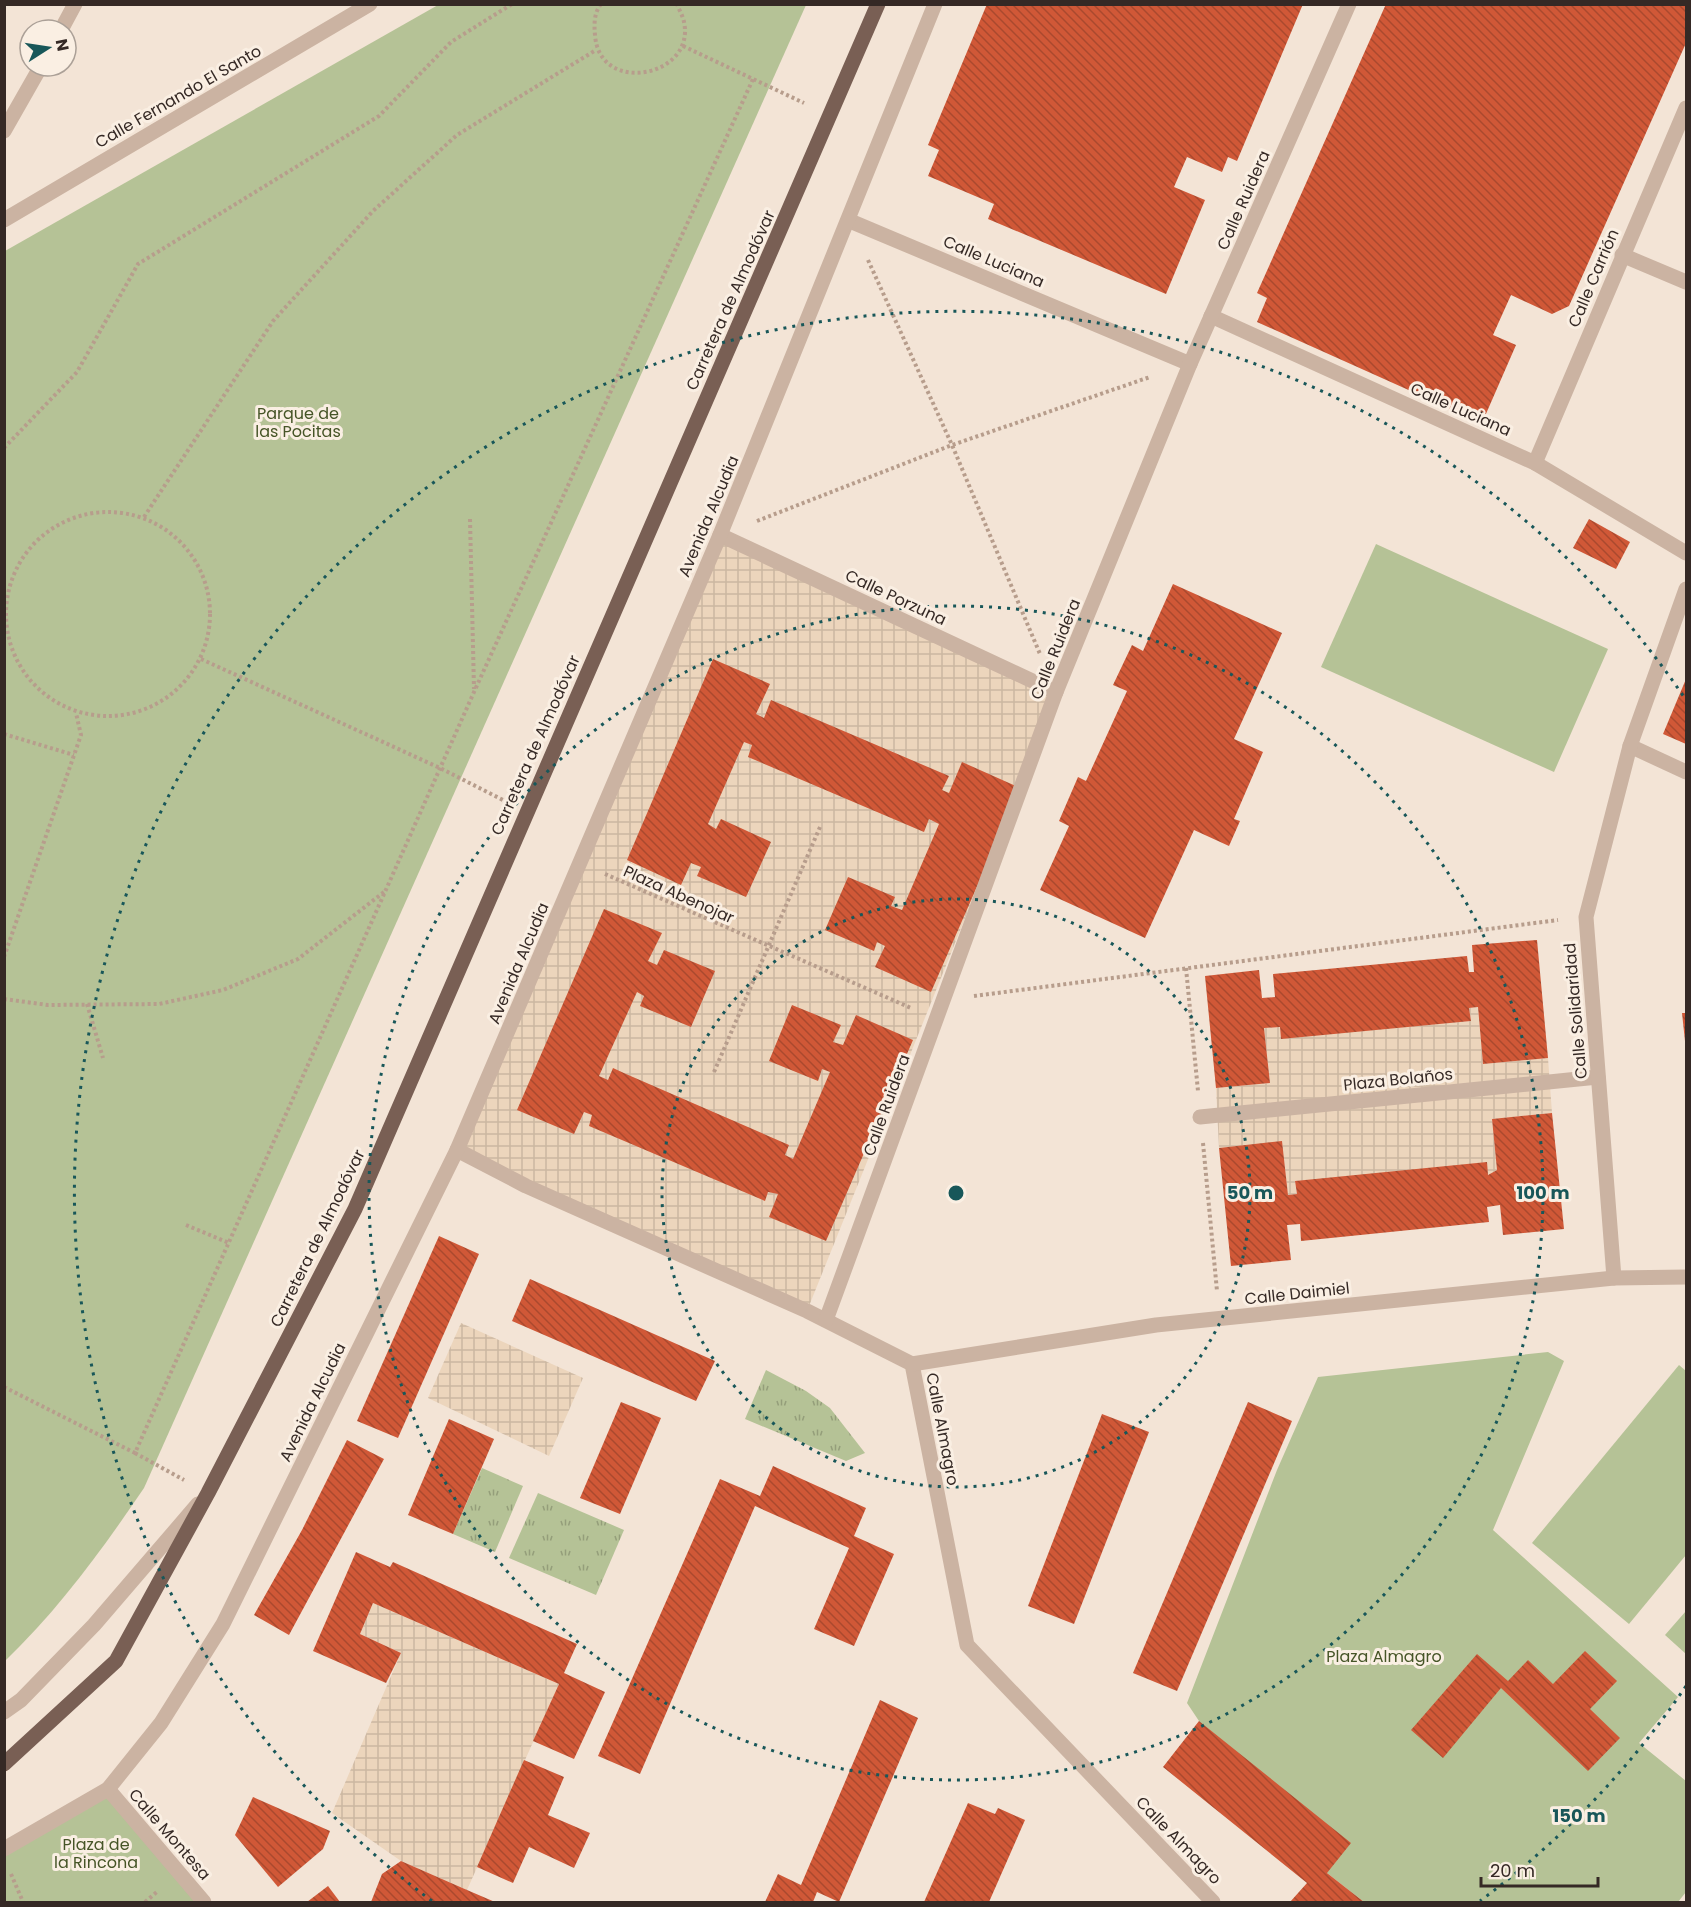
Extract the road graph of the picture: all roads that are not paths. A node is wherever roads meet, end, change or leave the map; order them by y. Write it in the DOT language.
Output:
graph roads {
  1 [pos="75,4"];
  2 [pos="370,4"];
  3 [pos="878,4"];
  4 [pos="935,4"];
  5 [pos="1349,4"];
  6 [pos="67,18"];
  7 [pos="34,78"];
  8 [pos="1686,108"];
  9 [pos="4,131"];
  10 [pos="4,220"];
  11 [pos="850,221"];
  12 [pos="1622,255"];
  13 [pos="1686,282"];
  14 [pos="1211,316"];
  15 [pos="1190,364"];
  16 [pos="1535,463"];
  17 [pos="720,536"];
  18 [pos="1686,553"];
  19 [pos="1686,589"];
  20 [pos="1056,692"];
  21 [pos="1630,746"];
  22 [pos="1686,772"];
  23 [pos="1599,1077"];
  24 [pos="1200,1117"];
  25 [pos="457,1150"];
  26 [pos="1686,1277"];
  27 [pos="1614,1278"];
  28 [pos="826,1320"];
  29 [pos="912,1364"];
  30 [pos="208,1492"];
  31 [pos="4,1713"];
  32 [pos="4,1764"];
  33 [pos="108,1789"];
  34 [pos="4,1849"];
  35 [pos="204,1902"];
  36 [pos="1213,1902"];
  1 -- 6 [label="street"];
  2 -- 10 [label="street, Calle Fernando El Santo"];
  3 -- 30 [label="main road, Carretera de Almodóvar"];
  4 -- 11 [label="street, Avenida Alcudia"];
  5 -- 14 [label="street, Calle Ruidera"];
  7 -- 9 [label="street"];
  8 -- 12 [label="street, Calle Carrión"];
  11 -- 15 [label="street, Calle Luciana"];
  11 -- 17 [label="street, Avenida Alcudia"];
  12 -- 13 [label="street"];
  12 -- 16 [label="street, Calle Carrión"];
  14 -- 15 [label="street, Calle Ruidera"];
  14 -- 16 [label="street, Calle Luciana"];
  15 -- 20 [label="street, Calle Ruidera"];
  16 -- 18 [label="street, Calle Luciana"];
  17 -- 20 [label="street, Calle Porzuna"];
  17 -- 25 [label="street, Avenida Alcudia"];
  19 -- 21 [label="street, Calle Solidaridad"];
  20 -- 28 [label="street, Calle Ruidera"];
  21 -- 22 [label="street"];
  21 -- 23 [label="street, Calle Solidaridad"];
  23 -- 24 [label="street, Plaza Bolaños"];
  23 -- 27 [label="street, Calle Solidaridad"];
  25 -- 28 [label="street, Calle Almagro"];
  25 -- 33 [label="street, Avenida Alcudia"];
  26 -- 27 [label="street, Calle Daimiel"];
  27 -- 29 [label="street, Calle Daimiel"];
  28 -- 29 [label="street, Calle Almagro"];
  29 -- 36 [label="street, Calle Almagro"];
  30 -- 31 [label="street, Carretera de Almodóvar"];
  30 -- 32 [label="main road, Carretera de Almodóvar"];
  33 -- 34 [label="street, Avenida Alcudia"];
  33 -- 35 [label="street, Calle Montesa"];
}
